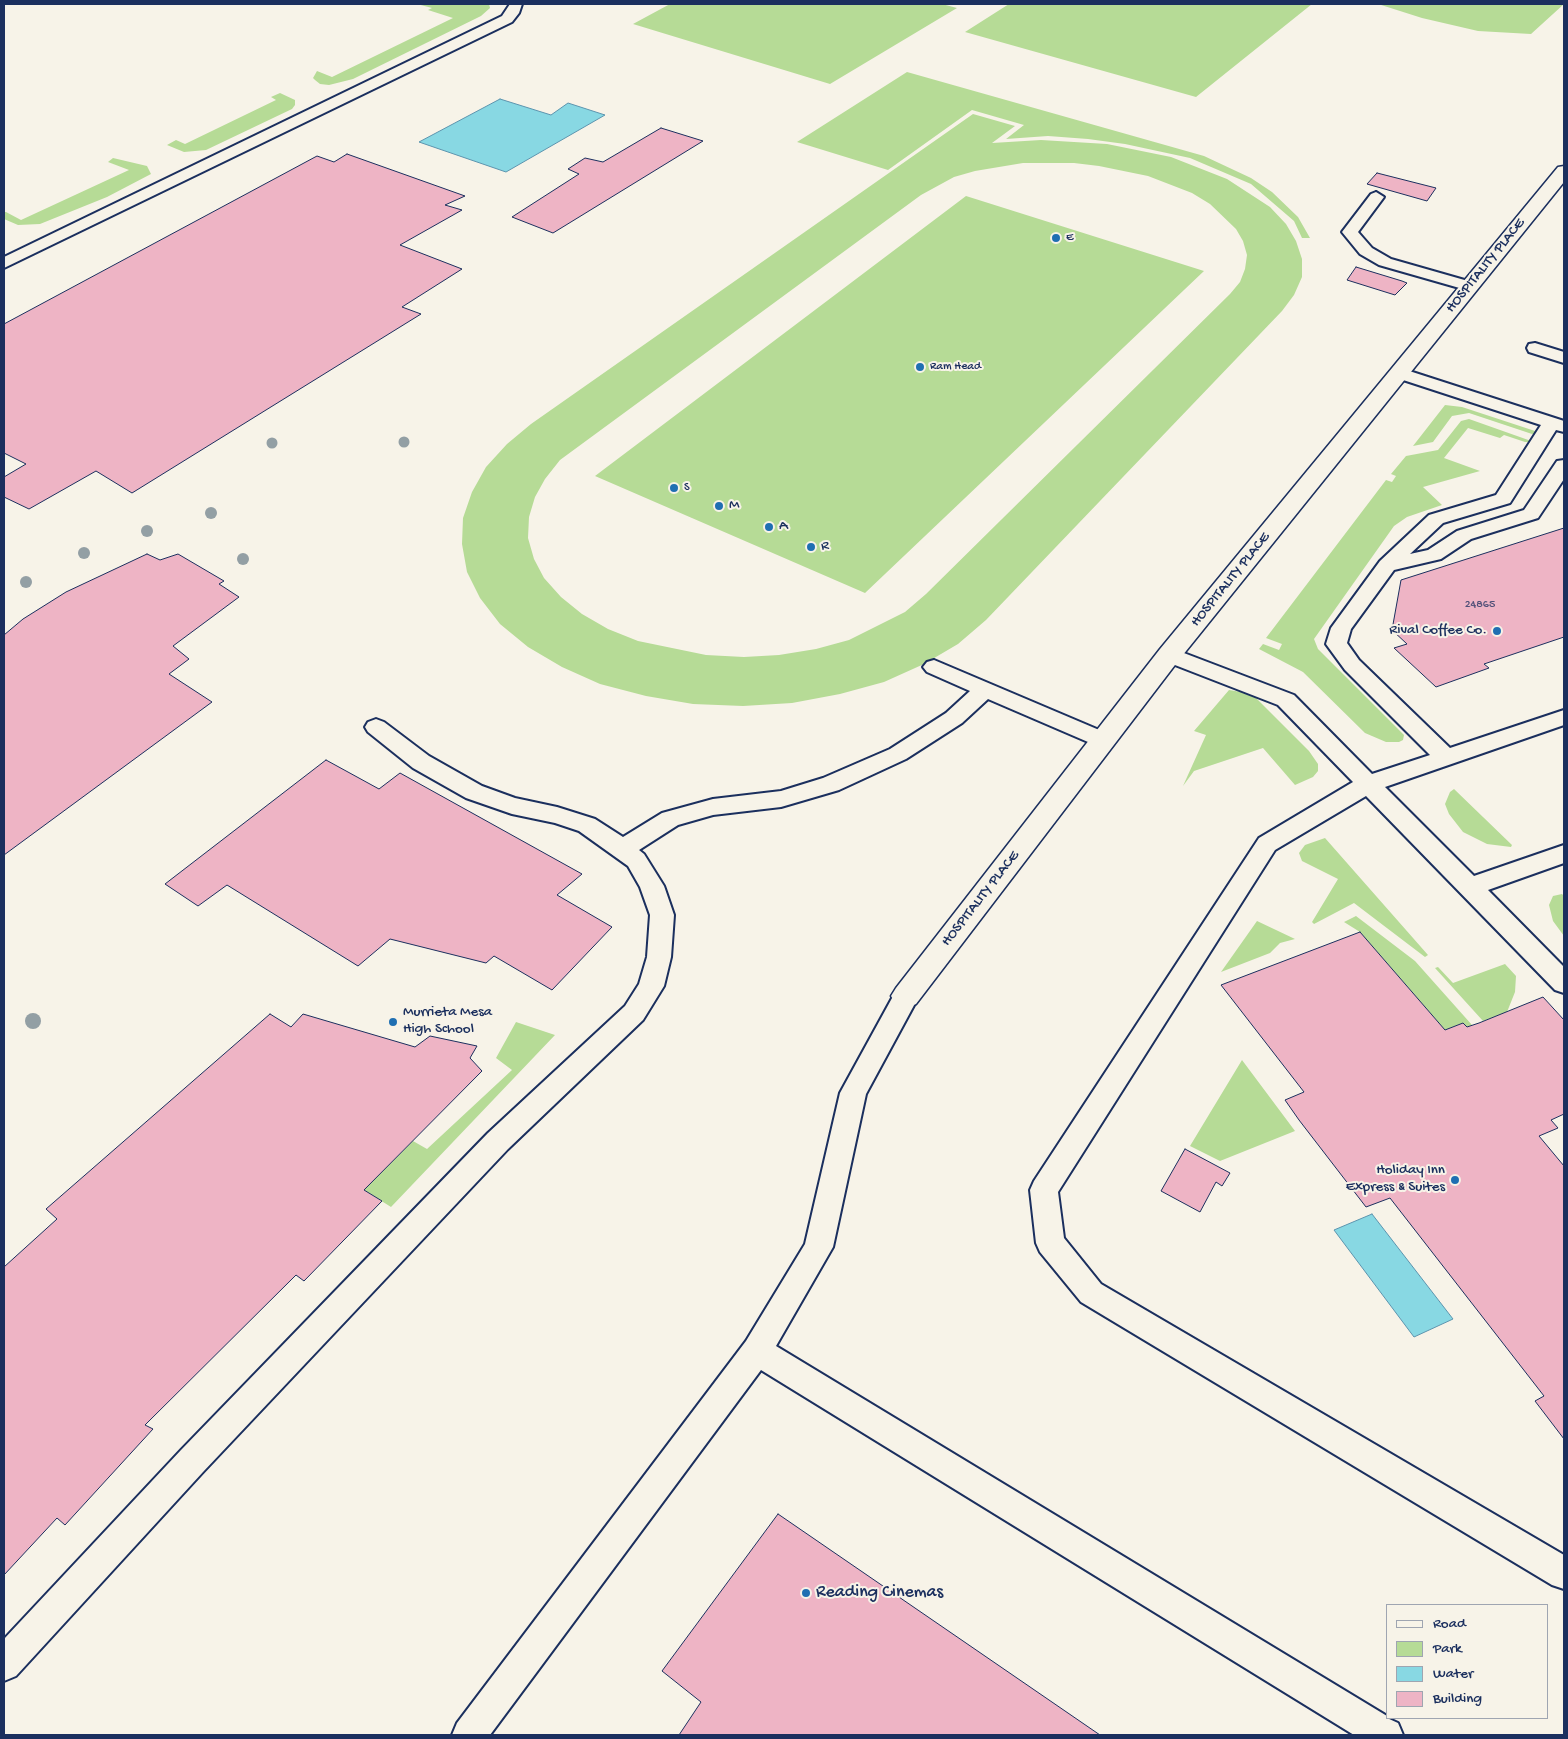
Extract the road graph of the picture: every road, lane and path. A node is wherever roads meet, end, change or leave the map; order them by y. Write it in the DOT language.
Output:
graph roads {
  1 [pos="516,4"];
  2 [pos="1564,171"];
  3 [pos="1376,197"];
  4 [pos="4,263"];
  5 [pos="1469,286"];
  6 [pos="1535,348"];
  7 [pos="1564,358"];
  8 [pos="1400,373"];
  9 [pos="1558,425"];
  10 [pos="1564,466"];
  11 [pos="1387,565"];
  12 [pos="1169,655"];
  13 [pos="934,667"];
  14 [pos="986,689"];
  15 [pos="1564,717"];
  16 [pos="376,727"];
  17 [pos="1103,740"];
  18 [pos="1446,757"];
  19 [pos="1368,784"];
  20 [pos="622,849"];
  21 [pos="1564,854"];
  22 [pos="1470,887"];
  23 [pos="1564,983"];
  24 [pos="906,996"];
  25 [pos="757,1351"];
  26 [pos="1564,1573"];
  27 [pos="4,1664"];
  28 [pos="469,1735"];
  29 [pos="1386,1735"];
  1 -- 4 [label="lane"];
  2 -- 5 [label="street, HOSPITALITY PLACE"];
  3 -- 5 [label="lane"];
  5 -- 8 [label="street, HOSPITALITY PLACE"];
  6 -- 7 [label="lane"];
  8 -- 9 [label="lane"];
  8 -- 12 [label="street, HOSPITALITY PLACE"];
  9 -- 11 [label="lane"];
  10 -- 11 [label="lane"];
  11 -- 18 [label="lane"];
  12 -- 17 [label="street, HOSPITALITY PLACE"];
  12 -- 19 [label="lane"];
  13 -- 14 [label="lane"];
  14 -- 17 [label="lane"];
  14 -- 20 [label="lane"];
  15 -- 18 [label="lane"];
  16 -- 20 [label="lane"];
  17 -- 24 [label="street, HOSPITALITY PLACE"];
  18 -- 19 [label="lane"];
  19 -- 22 [label="lane"];
  19 -- 26 [label="lane"];
  20 -- 27 [label="lane"];
  21 -- 22 [label="lane"];
  22 -- 23 [label="lane"];
  24 -- 25 [label="lane"];
  25 -- 28 [label="lane"];
  25 -- 29 [label="lane"];
}
